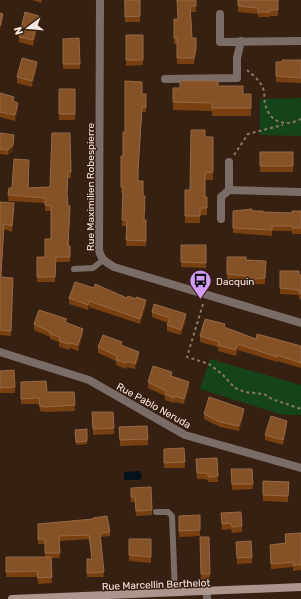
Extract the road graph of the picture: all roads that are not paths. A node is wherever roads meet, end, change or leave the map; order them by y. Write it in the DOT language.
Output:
graph roads {
  1 [pos="100,0"];
  2 [pos="220,14"];
  3 [pos="301,41"];
  4 [pos="241,42"];
  5 [pos="165,79"];
  6 [pos="229,162"];
  7 [pos="229,190"];
  8 [pos="301,192"];
  9 [pos="221,219"];
  10 [pos="103,260"];
  11 [pos="74,269"];
  12 [pos="301,323"];
  13 [pos="0,352"];
  14 [pos="301,468"];
  15 [pos="156,512"];
  16 [pos="301,587"];
  17 [pos="175,593"];
  18 [pos="207,595"];
  19 [pos="166,596"];
  20 [pos="72,598"];
  21 [pos="12,599"];
  1 -- 10 [label="street, Rue Maximilien Robespierre"];
  2 -- 4 [label="street"];
  3 -- 4 [label="street"];
  4 -- 5 [label="street"];
  6 -- 7 [label="street"];
  7 -- 8 [label="street"];
  7 -- 9 [label="street"];
  10 -- 11 [label="lane"];
  10 -- 12 [label="street, Rue Maximilien Robespierre"];
  13 -- 14 [label="street, Rue Pablo Neruda"];
  15 -- 17 [label="lane"];
  16 -- 18 [label="main road, Rue Marcellin Berthelot"];
  17 -- 18 [label="main road, Rue Marcellin Berthelot"];
  17 -- 19 [label="main road, Rue Marcellin Berthelot"];
  19 -- 20 [label="main road, Rue Marcellin Berthelot"];
  20 -- 21 [label="main road, Rue Marcellin Berthelot"];
}
